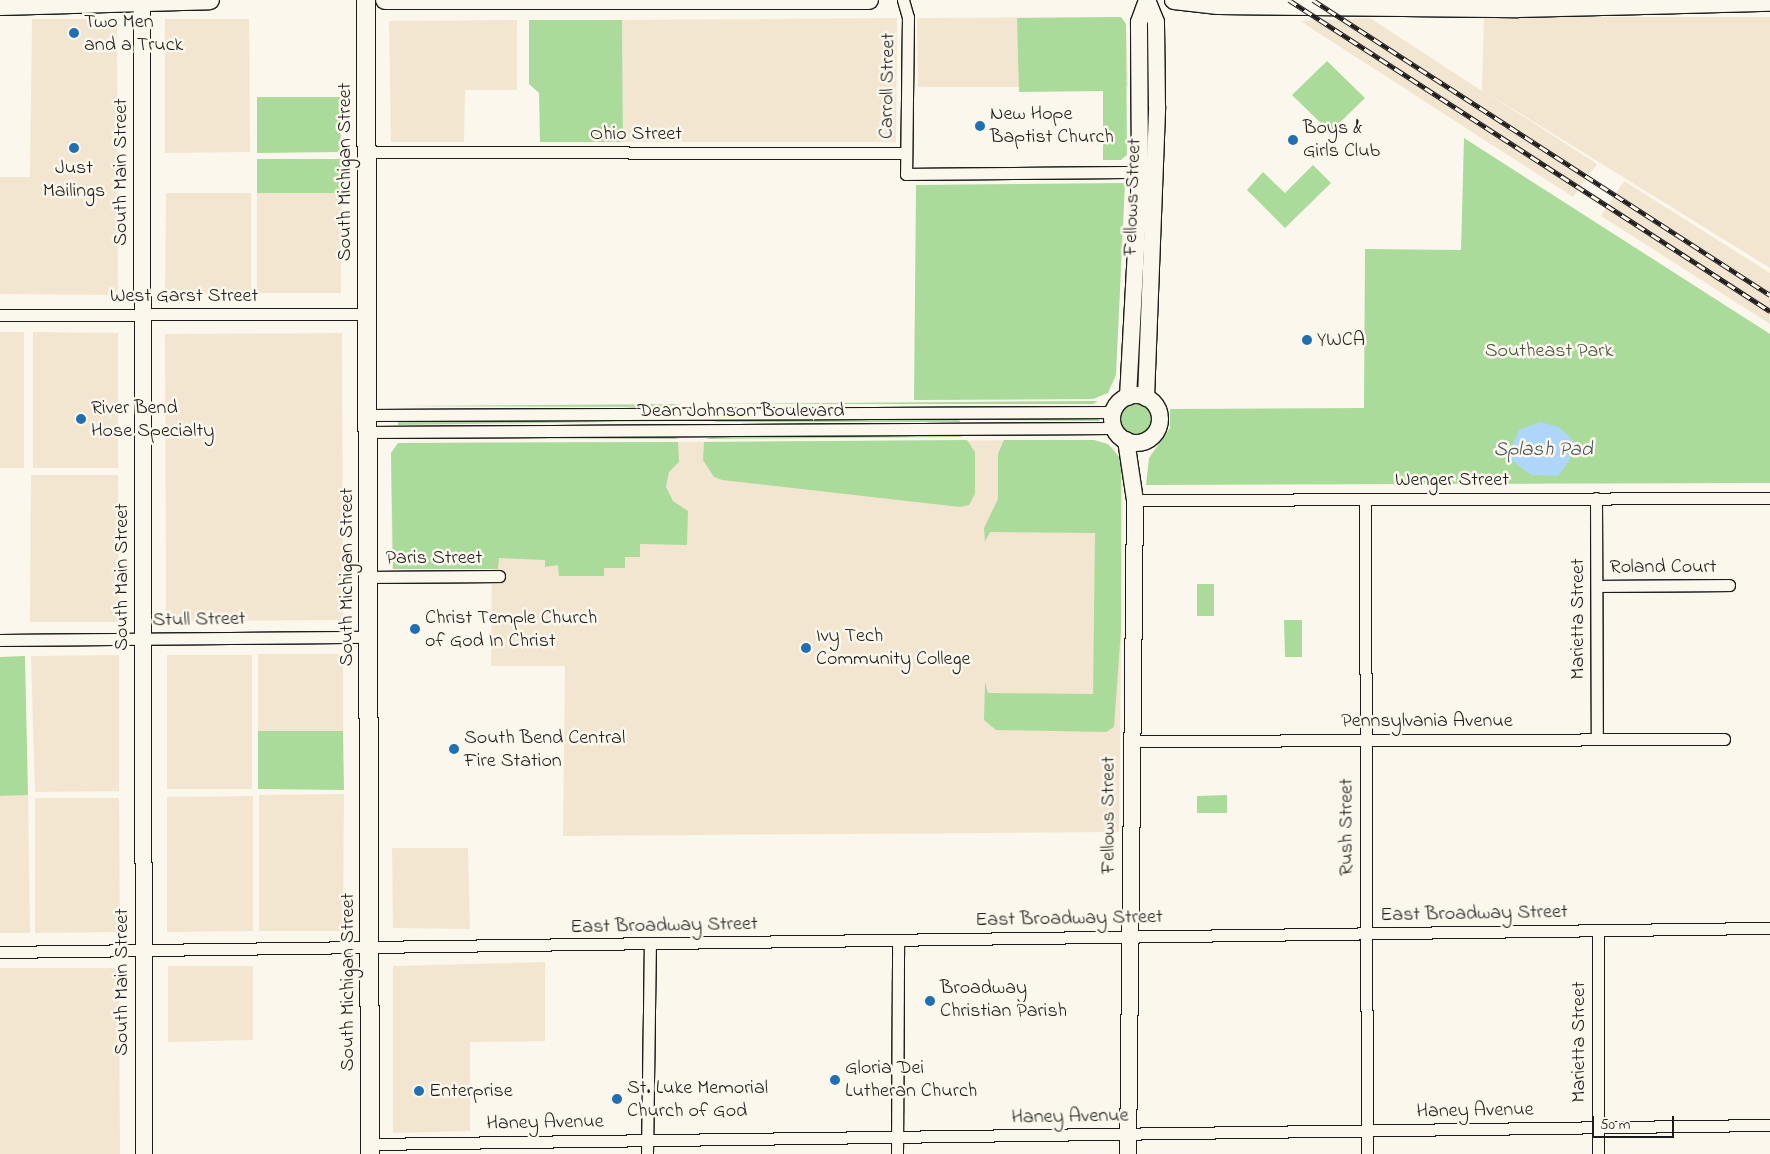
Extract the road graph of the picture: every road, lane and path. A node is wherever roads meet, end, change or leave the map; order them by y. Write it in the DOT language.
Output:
graph roads {
  1 [pos="210,0"];
  2 [pos="366,0"];
  3 [pos="385,0"];
  4 [pos="869,0"];
  5 [pos="903,0"];
  6 [pos="1147,0"];
  7 [pos="1174,0"];
  8 [pos="1483,0"];
  9 [pos="142,1"];
  10 [pos="1770,2"];
  11 [pos="0,6"];
  12 [pos="1424,6"];
  13 [pos="366,152"];
  14 [pos="906,153"];
  15 [pos="1140,172"];
  16 [pos="1157,172"];
  17 [pos="367,314"];
  18 [pos="0,315"];
  19 [pos="143,315"];
  20 [pos="1128,397"];
  21 [pos="1146,398"];
  22 [pos="1114,420"];
  23 [pos="368,424"];
  24 [pos="1126,440"];
  25 [pos="1148,440"];
  26 [pos="1135,476"];
  27 [pos="1596,498"];
  28 [pos="1770,498"];
  29 [pos="1365,499"];
  30 [pos="1135,500"];
  31 [pos="499,576"];
  32 [pos="368,577"];
  33 [pos="1729,585"];
  34 [pos="1597,586"];
  35 [pos="368,637"];
  36 [pos="143,639"];
  37 [pos="0,640"];
  38 [pos="1597,739"];
  39 [pos="1724,739"];
  40 [pos="1366,740"];
  41 [pos="1131,741"];
  42 [pos="1770,928"];
  43 [pos="1598,931"];
  44 [pos="1366,934"];
  45 [pos="1130,936"];
  46 [pos="898,941"];
  47 [pos="650,945"];
  48 [pos="369,948"];
  49 [pos="143,950"];
  50 [pos="0,952"];
  51 [pos="1770,1125"];
  52 [pos="1598,1128"];
  53 [pos="1367,1131"];
  54 [pos="1128,1134"];
  55 [pos="897,1138"];
  56 [pos="648,1141"];
  57 [pos="370,1149"];
  58 [pos="144,1154"];
  59 [pos="647,1154"];
  60 [pos="896,1154"];
  61 [pos="1128,1154"];
  62 [pos="1367,1154"];
  63 [pos="1598,1154"];
  1 -- 9 [label="main road"];
  2 -- 13 [label="main road, South Michigan Street"];
  3 -- 4 [label="main road"];
  5 -- 14 [label="street, Carroll Street"];
  6 -- 15 [label="street, Fellows Street"];
  6 -- 16 [label="street, Fellows Street"];
  7 -- 12 [label="main road"];
  8 -- 12 [label="main road"];
  9 -- 11 [label="main road"];
  9 -- 19 [label="street, South Main Street"];
  10 -- 12 [label="main road"];
  13 -- 14 [label="street, Ohio Street"];
  13 -- 17 [label="main road, South Michigan Street"];
  14 -- 15 [label="street, Carroll Street"];
  15 -- 16 [label="street"];
  15 -- 20 [label="street, Fellows Street"];
  16 -- 21 [label="street, Fellows Street"];
  17 -- 19 [label="street, West Garst Street"];
  17 -- 23 [label="main road, South Michigan Street"];
  18 -- 19 [label="street, West Garst Street"];
  19 -- 36 [label="street, South Main Street"];
  20 -- 21 [label="street"];
  20 -- 22 [label="street"];
  21 -- 25 [label="street"];
  22 -- 23 [label="street, Dean Johnson Boulevard"];
  22 -- 23 [label="street, Dean Johnson Boulevard"];
  22 -- 24 [label="street"];
  23 -- 32 [label="main road, South Michigan Street"];
  24 -- 25 [label="street"];
  24 -- 26 [label="street, Fellows Street"];
  25 -- 26 [label="street, Fellows Street"];
  26 -- 30 [label="street, Fellows Street"];
  27 -- 28 [label="street, Wenger Street"];
  27 -- 29 [label="street, Wenger Street"];
  27 -- 34 [label="street, Marietta Street"];
  29 -- 30 [label="street, Wenger Street"];
  29 -- 40 [label="street, Rush Street"];
  30 -- 41 [label="street, Fellows Street"];
  31 -- 32 [label="street, Paris Street"];
  32 -- 35 [label="main road, South Michigan Street"];
  33 -- 34 [label="street, Roland Court"];
  34 -- 38 [label="street, Marietta Street"];
  35 -- 36 [label="street, Stull Street"];
  35 -- 48 [label="main road, South Michigan Street"];
  36 -- 37 [label="street, Stull Street"];
  36 -- 49 [label="street, South Main Street"];
  38 -- 39 [label="street, Pennsylvania Avenue"];
  38 -- 40 [label="street, Pennsylvania Avenue"];
  40 -- 41 [label="street, Pennsylvania Avenue"];
  40 -- 44 [label="street, Rush Street"];
  41 -- 45 [label="street, Fellows Street"];
  42 -- 43 [label="street, East Broadway Street"];
  43 -- 44 [label="street, East Broadway Street"];
  43 -- 52 [label="street, Marietta Street"];
  44 -- 45 [label="street, East Broadway Street"];
  44 -- 53 [label="street, Rush Street"];
  45 -- 46 [label="street, East Broadway Street"];
  45 -- 54 [label="street, Fellows Street"];
  46 -- 47 [label="street, East Broadway Street"];
  46 -- 55 [label="street"];
  47 -- 48 [label="street, East Broadway Street"];
  47 -- 56 [label="street"];
  48 -- 49 [label="street, East Broadway Street"];
  48 -- 57 [label="main road, South Michigan Street"];
  49 -- 50 [label="street, East Broadway Street"];
  49 -- 58 [label="street, South Main Street"];
  51 -- 52 [label="street, Haney Avenue"];
  52 -- 53 [label="street, Haney Avenue"];
  52 -- 63 [label="street, Marietta Street"];
  53 -- 54 [label="street, Haney Avenue"];
  53 -- 62 [label="street, Rush Street"];
  54 -- 55 [label="street, Haney Avenue"];
  54 -- 61 [label="street, Fellows Street"];
  55 -- 56 [label="street, Haney Avenue"];
  55 -- 60 [label="street"];
  56 -- 57 [label="street, Haney Avenue"];
  56 -- 59 [label="street"];
}
